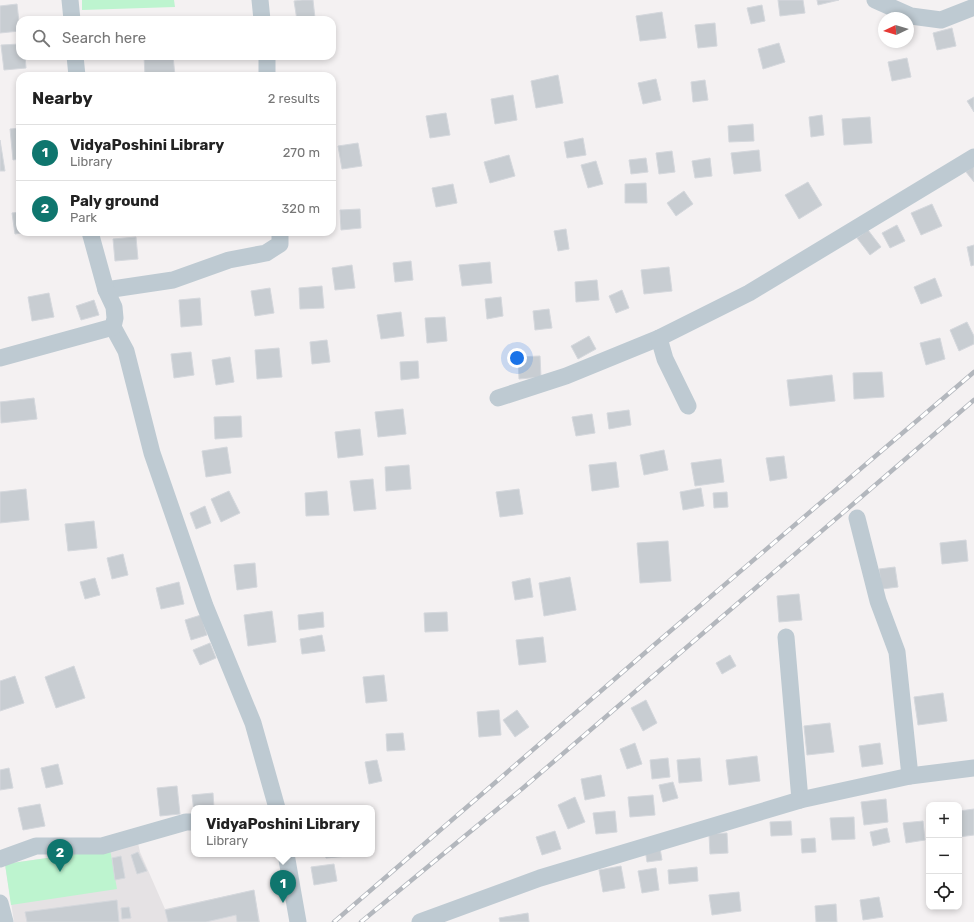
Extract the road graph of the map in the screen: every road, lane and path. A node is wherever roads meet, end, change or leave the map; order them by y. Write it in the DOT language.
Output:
graph roads {
  1 [pos="70,0"];
  2 [pos="260,0"];
  3 [pos="875,0"];
  4 [pos="974,6"];
  5 [pos="72,16"];
  6 [pos="262,16"];
  7 [pos="75,60"];
  8 [pos="267,60"];
  9 [pos="77,72"];
  10 [pos="267,72"];
  11 [pos="974,157"];
  12 [pos="91,236"];
  13 [pos="280,236"];
  14 [pos="106,290"];
  15 [pos="113,327"];
  16 [pos="659,338"];
  17 [pos="0,358"];
  18 [pos="498,398"];
  19 [pos="688,406"];
  20 [pos="856,518"];
  21 [pos="786,637"];
  22 [pos="974,768"];
  23 [pos="910,776"];
  24 [pos="800,800"];
  25 [pos="276,805"];
  26 [pos="191,822"];
  27 [pos="287,857"];
  28 [pos="0,860"];
  29 [pos="0,903"];
  30 [pos="5,922"];
  31 [pos="298,922"];
  32 [pos="420,922"];
  1 -- 5 [label="street"];
  2 -- 6 [label="street"];
  3 -- 4 [label="street"];
  7 -- 9 [label="street"];
  8 -- 10 [label="street"];
  11 -- 16 [label="street"];
  12 -- 14 [label="street"];
  13 -- 14 [label="street"];
  14 -- 15 [label="street"];
  15 -- 17 [label="street"];
  15 -- 25 [label="street"];
  16 -- 18 [label="street"];
  16 -- 19 [label="street"];
  20 -- 23 [label="street"];
  21 -- 24 [label="street"];
  22 -- 23 [label="street"];
  23 -- 24 [label="street"];
  24 -- 32 [label="street"];
  26 -- 28 [label="street"];
  27 -- 31 [label="street"];
  29 -- 30 [label="street"];
}
